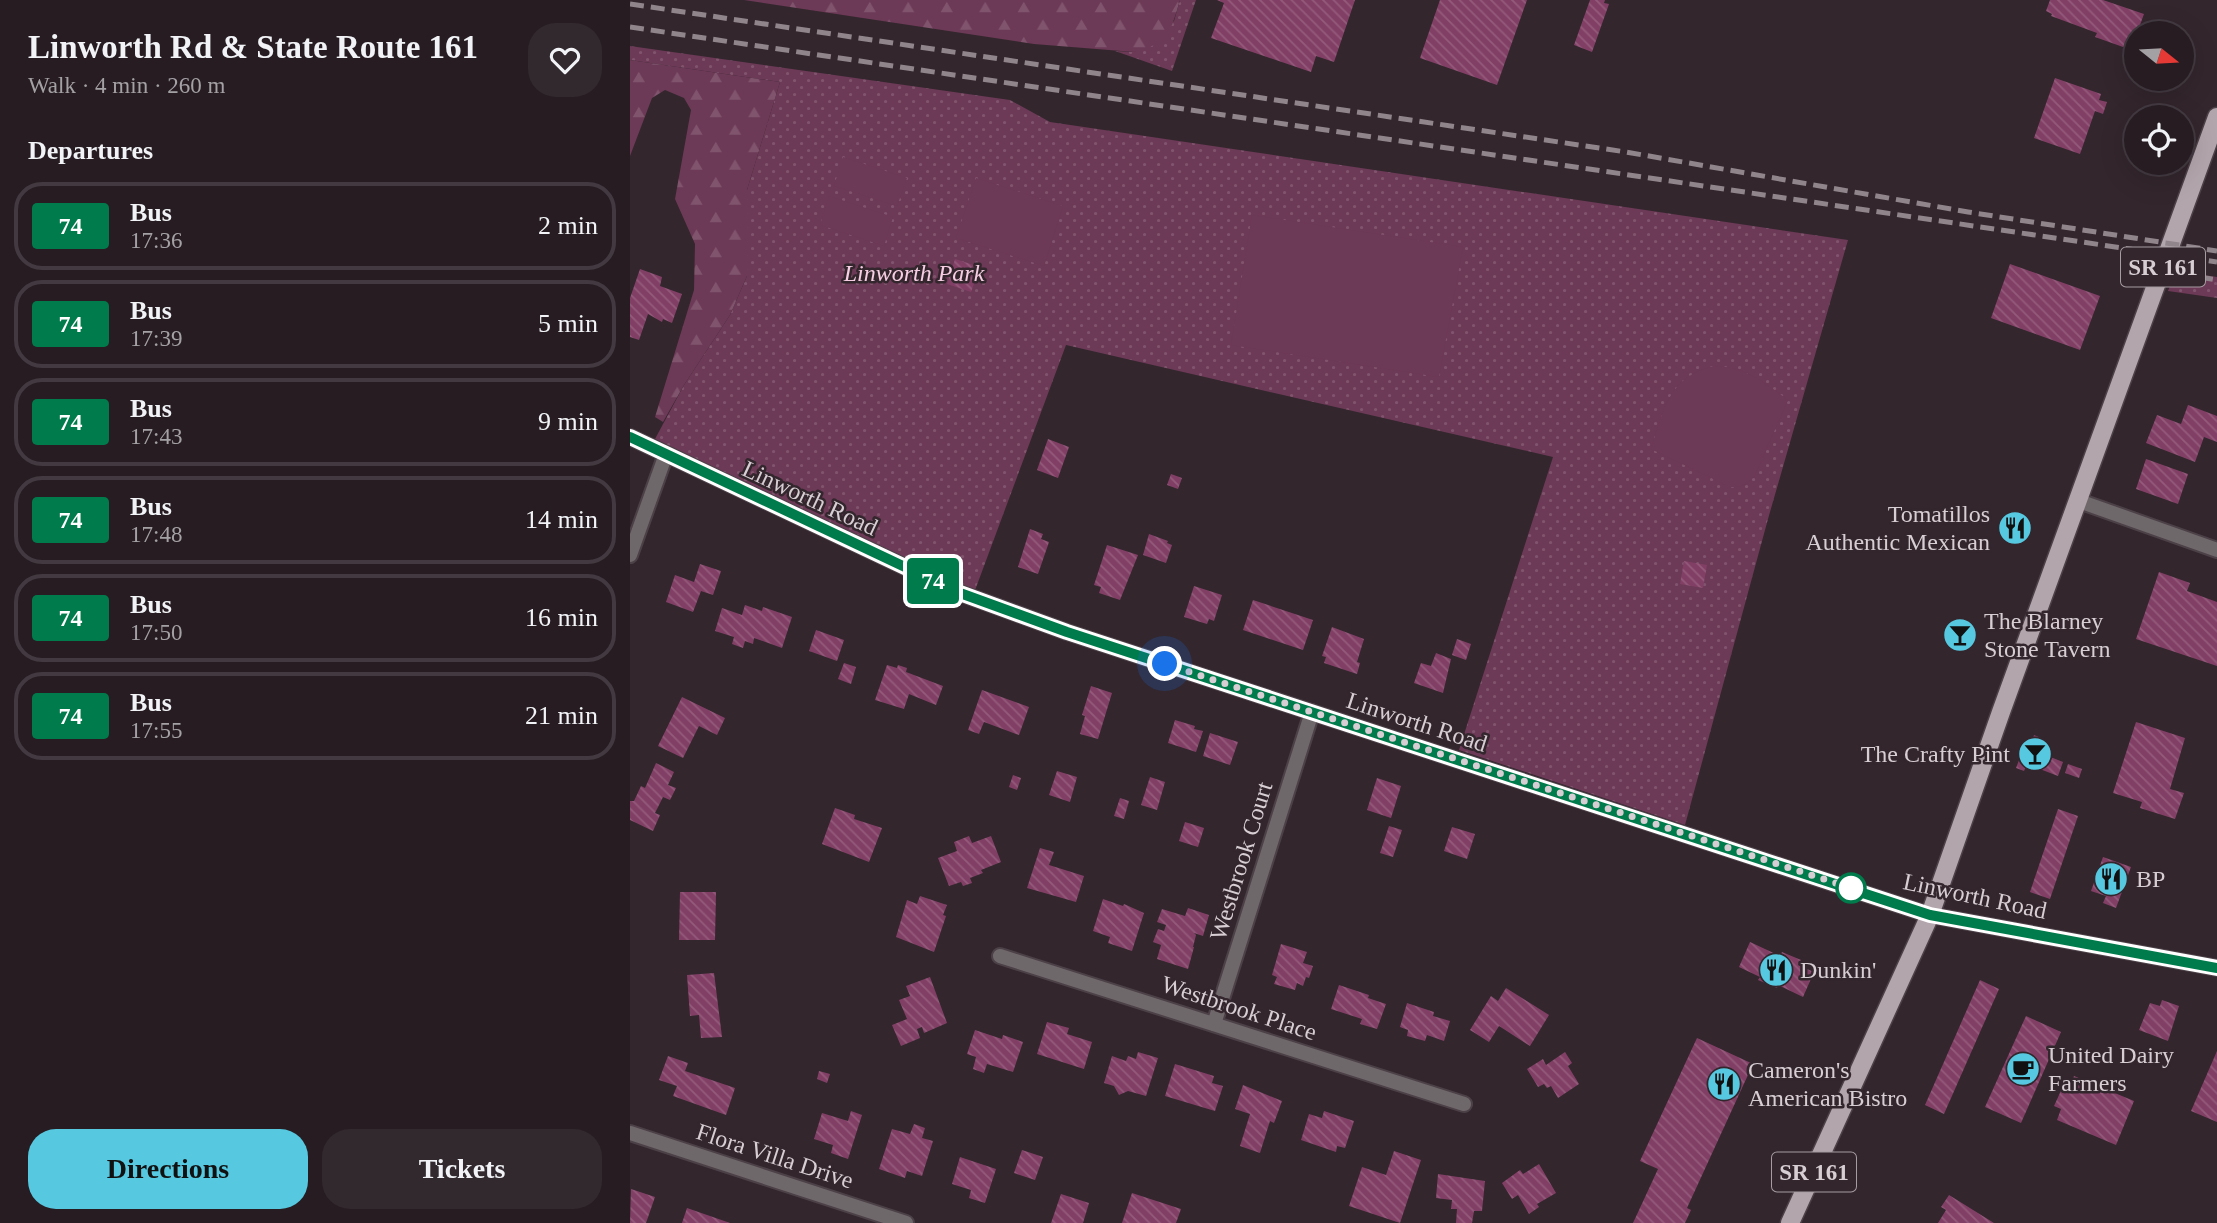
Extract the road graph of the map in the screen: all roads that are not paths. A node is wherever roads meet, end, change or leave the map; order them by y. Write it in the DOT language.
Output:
graph roads {
  1 [pos="2217,117"];
  2 [pos="630,437"];
  3 [pos="666,454"];
  4 [pos="2079,501"];
  5 [pos="2217,550"];
  6 [pos="630,555"];
  7 [pos="1312,712"];
  8 [pos="1930,915"];
  9 [pos="1000,956"];
  10 [pos="2217,968"];
  11 [pos="1214,1024"];
  12 [pos="1464,1104"];
  13 [pos="630,1133"];
  14 [pos="906,1223"];
  15 [pos="1790,1223"];
  1 -- 4 [label="main road, SR 161"];
  2 -- 3 [label="main road, Linworth Road"];
  3 -- 6 [label="street"];
  3 -- 7 [label="main road, Linworth Road"];
  4 -- 5 [label="street"];
  4 -- 8 [label="main road, SR 161"];
  7 -- 8 [label="main road, Linworth Road"];
  7 -- 11 [label="street, Westbrook Court"];
  8 -- 10 [label="main road, Linworth Road"];
  8 -- 15 [label="main road, SR 161"];
  9 -- 11 [label="street, Westbrook Place"];
  11 -- 12 [label="street, Westbrook Place"];
  13 -- 14 [label="street, Flora Villa Drive"];
}
